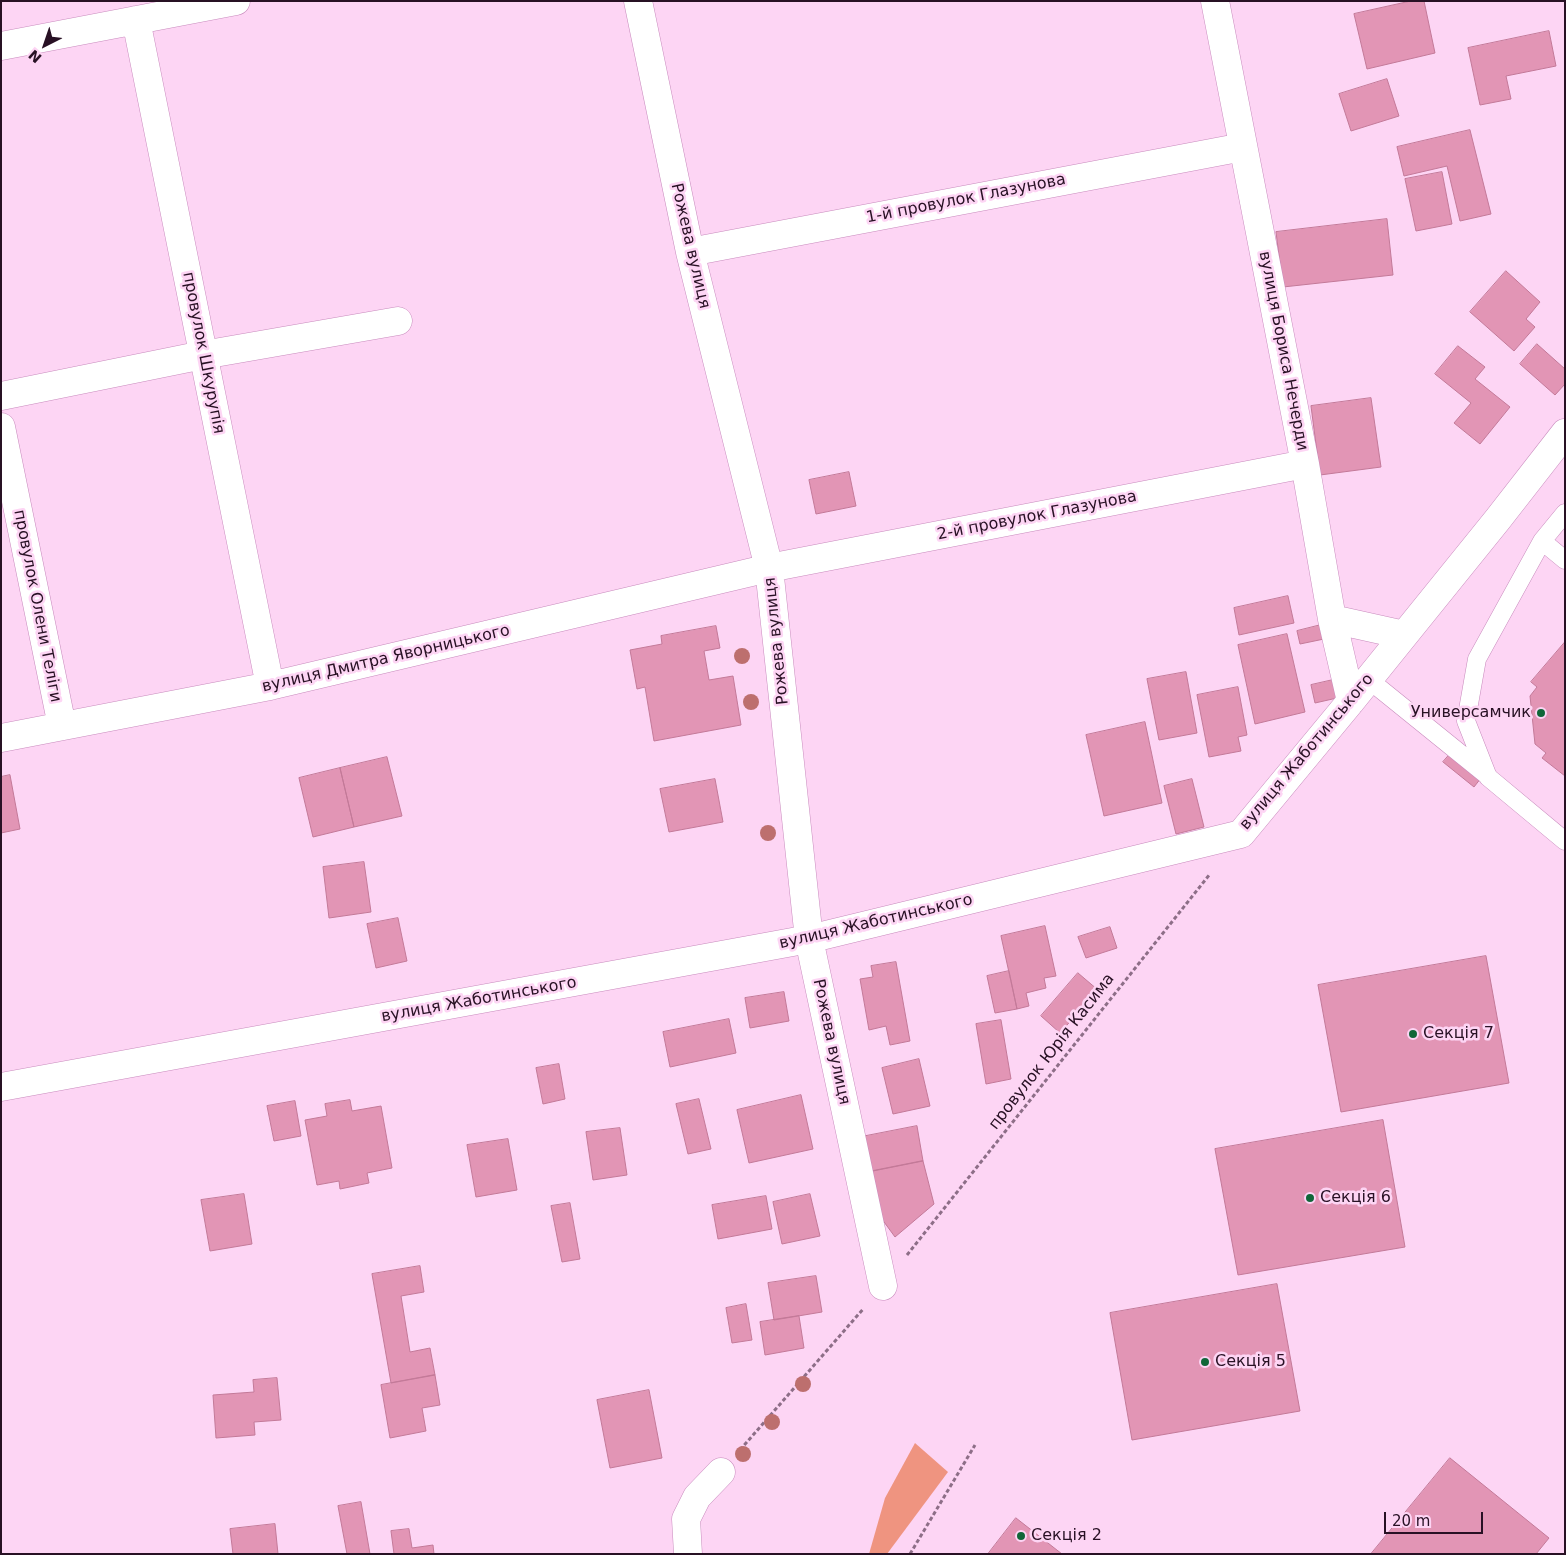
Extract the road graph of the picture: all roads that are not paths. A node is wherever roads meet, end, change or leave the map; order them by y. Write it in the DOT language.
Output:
graph roads {
  1 [pos="236,1"];
  2 [pos="638,1"];
  3 [pos="1215,1"];
  4 [pos="136,20"];
  5 [pos="1,46"];
  6 [pos="1243,147"];
  7 [pos="690,252"];
  8 [pos="398,320"];
  9 [pos="203,355"];
  10 [pos="1,396"];
  11 [pos="1,427"];
  12 [pos="1565,433"];
  13 [pos="1304,464"];
  14 [pos="1562,520"];
  15 [pos="1542,541"];
  16 [pos="1565,560"];
  17 [pos="769,568"];
  18 [pos="1332,619"];
  19 [pos="1404,635"];
  20 [pos="1368,680"];
  21 [pos="270,686"];
  22 [pos="1351,701"];
  23 [pos="62,726"];
  24 [pos="1,738"];
  25 [pos="1488,777"];
  26 [pos="1565,841"];
  27 [pos="809,939"];
  28 [pos="1,1087"];
  29 [pos="882,1286"];
  30 [pos="721,1472"];
  31 [pos="688,1554"];
  1 -- 4 [label="street"];
  2 -- 7 [label="street, Рожева вулиця"];
  3 -- 6 [label="street, вулиця Бориса Нечерди"];
  4 -- 5 [label="street"];
  4 -- 9 [label="street, провулок Шкурупія"];
  6 -- 7 [label="street, 1-й провулок Глазунова"];
  6 -- 13 [label="street, вулиця Бориса Нечерди"];
  7 -- 17 [label="street, Рожева вулиця"];
  8 -- 9 [label="street"];
  9 -- 10 [label="street"];
  9 -- 21 [label="street, провулок Шкурупія"];
  11 -- 23 [label="street, провулок Олени Теліги"];
  12 -- 19 [label="street, вулиця Жаботинського"];
  13 -- 17 [label="street, 2-й провулок Глазунова"];
  13 -- 18 [label="street, вулиця Бориса Нечерди"];
  14 -- 15 [label="lane"];
  15 -- 16 [label="lane"];
  15 -- 25 [label="lane"];
  17 -- 21 [label="street, вулиця Дмитра Яворницького"];
  17 -- 27 [label="street, Рожева вулиця"];
  18 -- 19 [label="street"];
  18 -- 22 [label="street, вулиця Бориса Нечерди"];
  19 -- 20 [label="street, вулиця Жаботинського"];
  20 -- 22 [label="street, вулиця Жаботинського"];
  20 -- 25 [label="lane"];
  21 -- 23 [label="street, вулиця Дмитра Яворницького"];
  22 -- 27 [label="street, вулиця Жаботинського"];
  23 -- 24 [label="street, вулиця Дмитра Яворницького"];
  25 -- 26 [label="lane"];
  27 -- 28 [label="street, вулиця Жаботинського"];
  27 -- 29 [label="street, Рожева вулиця"];
  30 -- 31 [label="street"];
}
